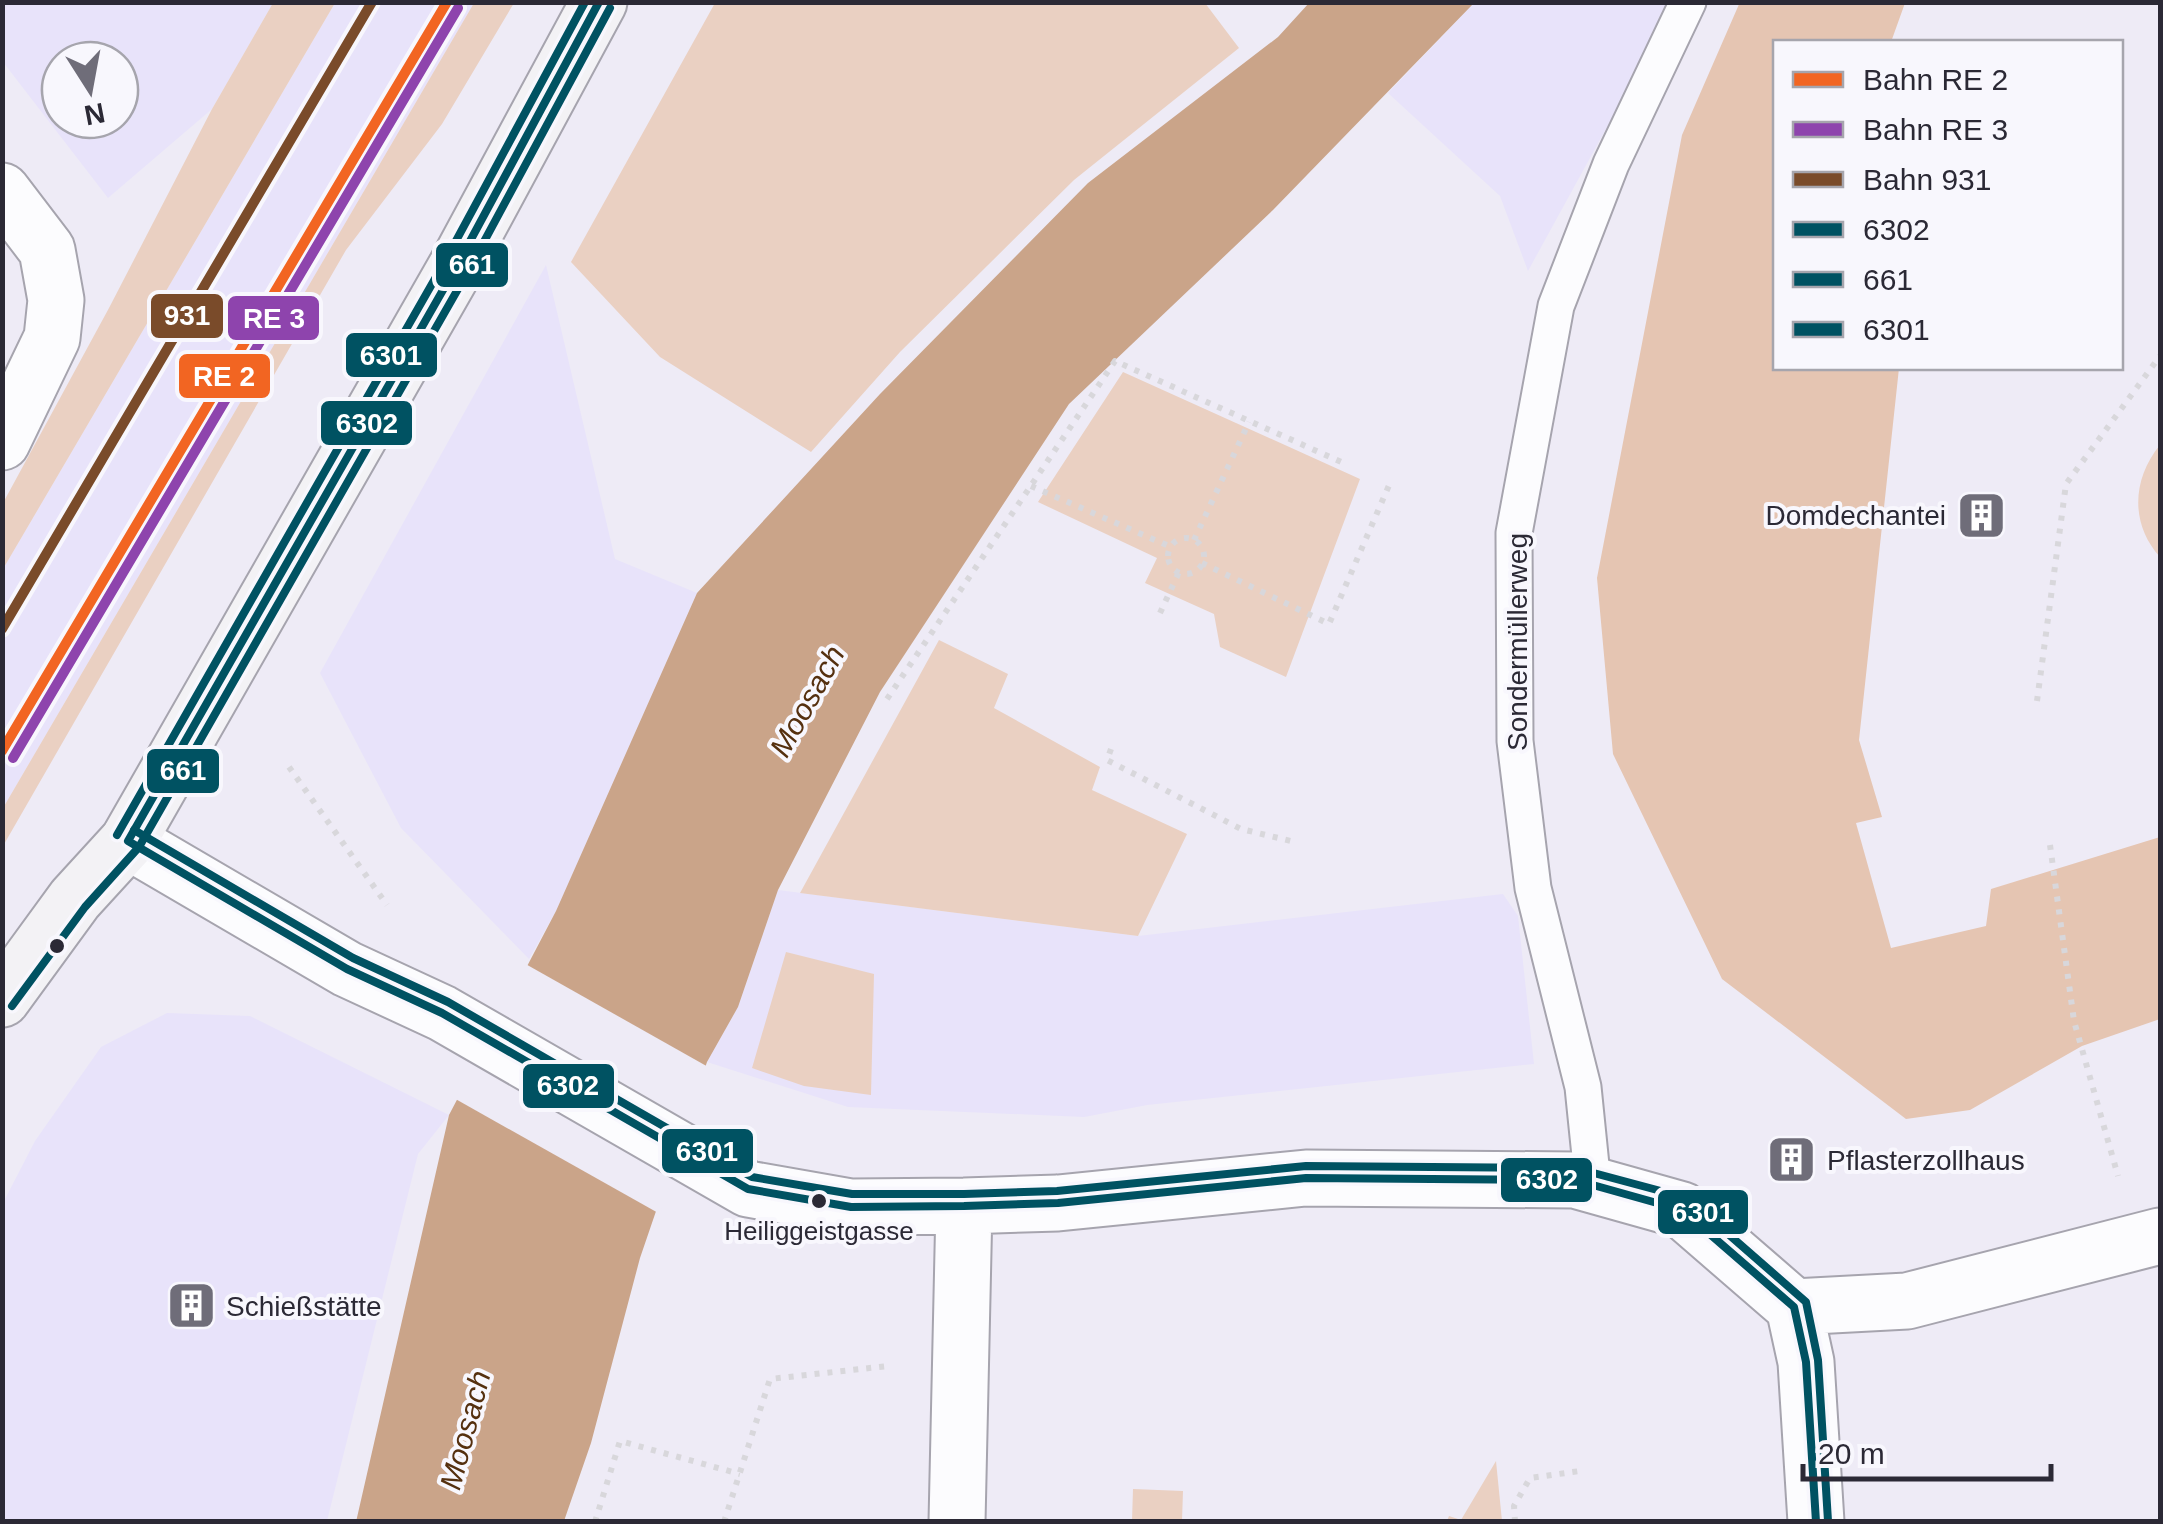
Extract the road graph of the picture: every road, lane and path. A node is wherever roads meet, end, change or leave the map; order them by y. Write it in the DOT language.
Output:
graph roads {
  1 [pos="599,2"];
  2 [pos="1688,2"];
  3 [pos="2,191"];
  4 [pos="2160,356"];
  5 [pos="1248,422"];
  6 [pos="2,442"];
  7 [pos="1348,465"];
  8 [pos="1390,483"];
  9 [pos="1031,486"];
  10 [pos="1194,540"];
  11 [pos="1171,547"];
  12 [pos="1202,563"];
  13 [pos="1178,572"];
  14 [pos="1160,614"];
  15 [pos="887,699"];
  16 [pos="2037,702"];
  17 [pos="1111,749"];
  18 [pos="289,767"];
  19 [pos="128,841"];
  20 [pos="1291,841"];
  21 [pos="2050,845"];
  22 [pos="390,909"];
  23 [pos="2,999"];
  24 [pos="1593,1185"];
  25 [pos="964,1206"];
  26 [pos="2149,1240"];
  27 [pos="1794,1307"];
  28 [pos="895,1365"];
  29 [pos="1580,1471"];
  30 [pos="740,1474"];
  31 [pos="595,1522"];
  32 [pos="724,1522"];
  33 [pos="957,1522"];
  34 [pos="1515,1522"];
  35 [pos="1816,1522"];
  1 -- 19 [label="main road"];
  2 -- 24 [label="lane, Sondermüllerweg"];
  3 -- 6 [label="street"];
  4 -- 16 [label="path"];
  5 -- 7 [label="path"];
  5 -- 9 [label="path"];
  5 -- 10 [label="path"];
  8 -- 12 [label="path"];
  9 -- 11 [label="path"];
  9 -- 15 [label="path"];
  10 -- 11 [label="path"];
  10 -- 12 [label="path"];
  11 -- 13 [label="path"];
  12 -- 13 [label="path"];
  13 -- 14 [label="path"];
  17 -- 20 [label="path"];
  18 -- 22 [label="path"];
  19 -- 23 [label="main road"];
  19 -- 25 [label="street"];
  21 -- 26 [label="path"];
  24 -- 25 [label="street"];
  24 -- 27 [label="street"];
  25 -- 33 [label="street"];
  26 -- 27 [label="street"];
  27 -- 35 [label="street"];
  28 -- 30 [label="path"];
  29 -- 34 [label="path"];
  30 -- 31 [label="path"];
  30 -- 32 [label="path"];
}
